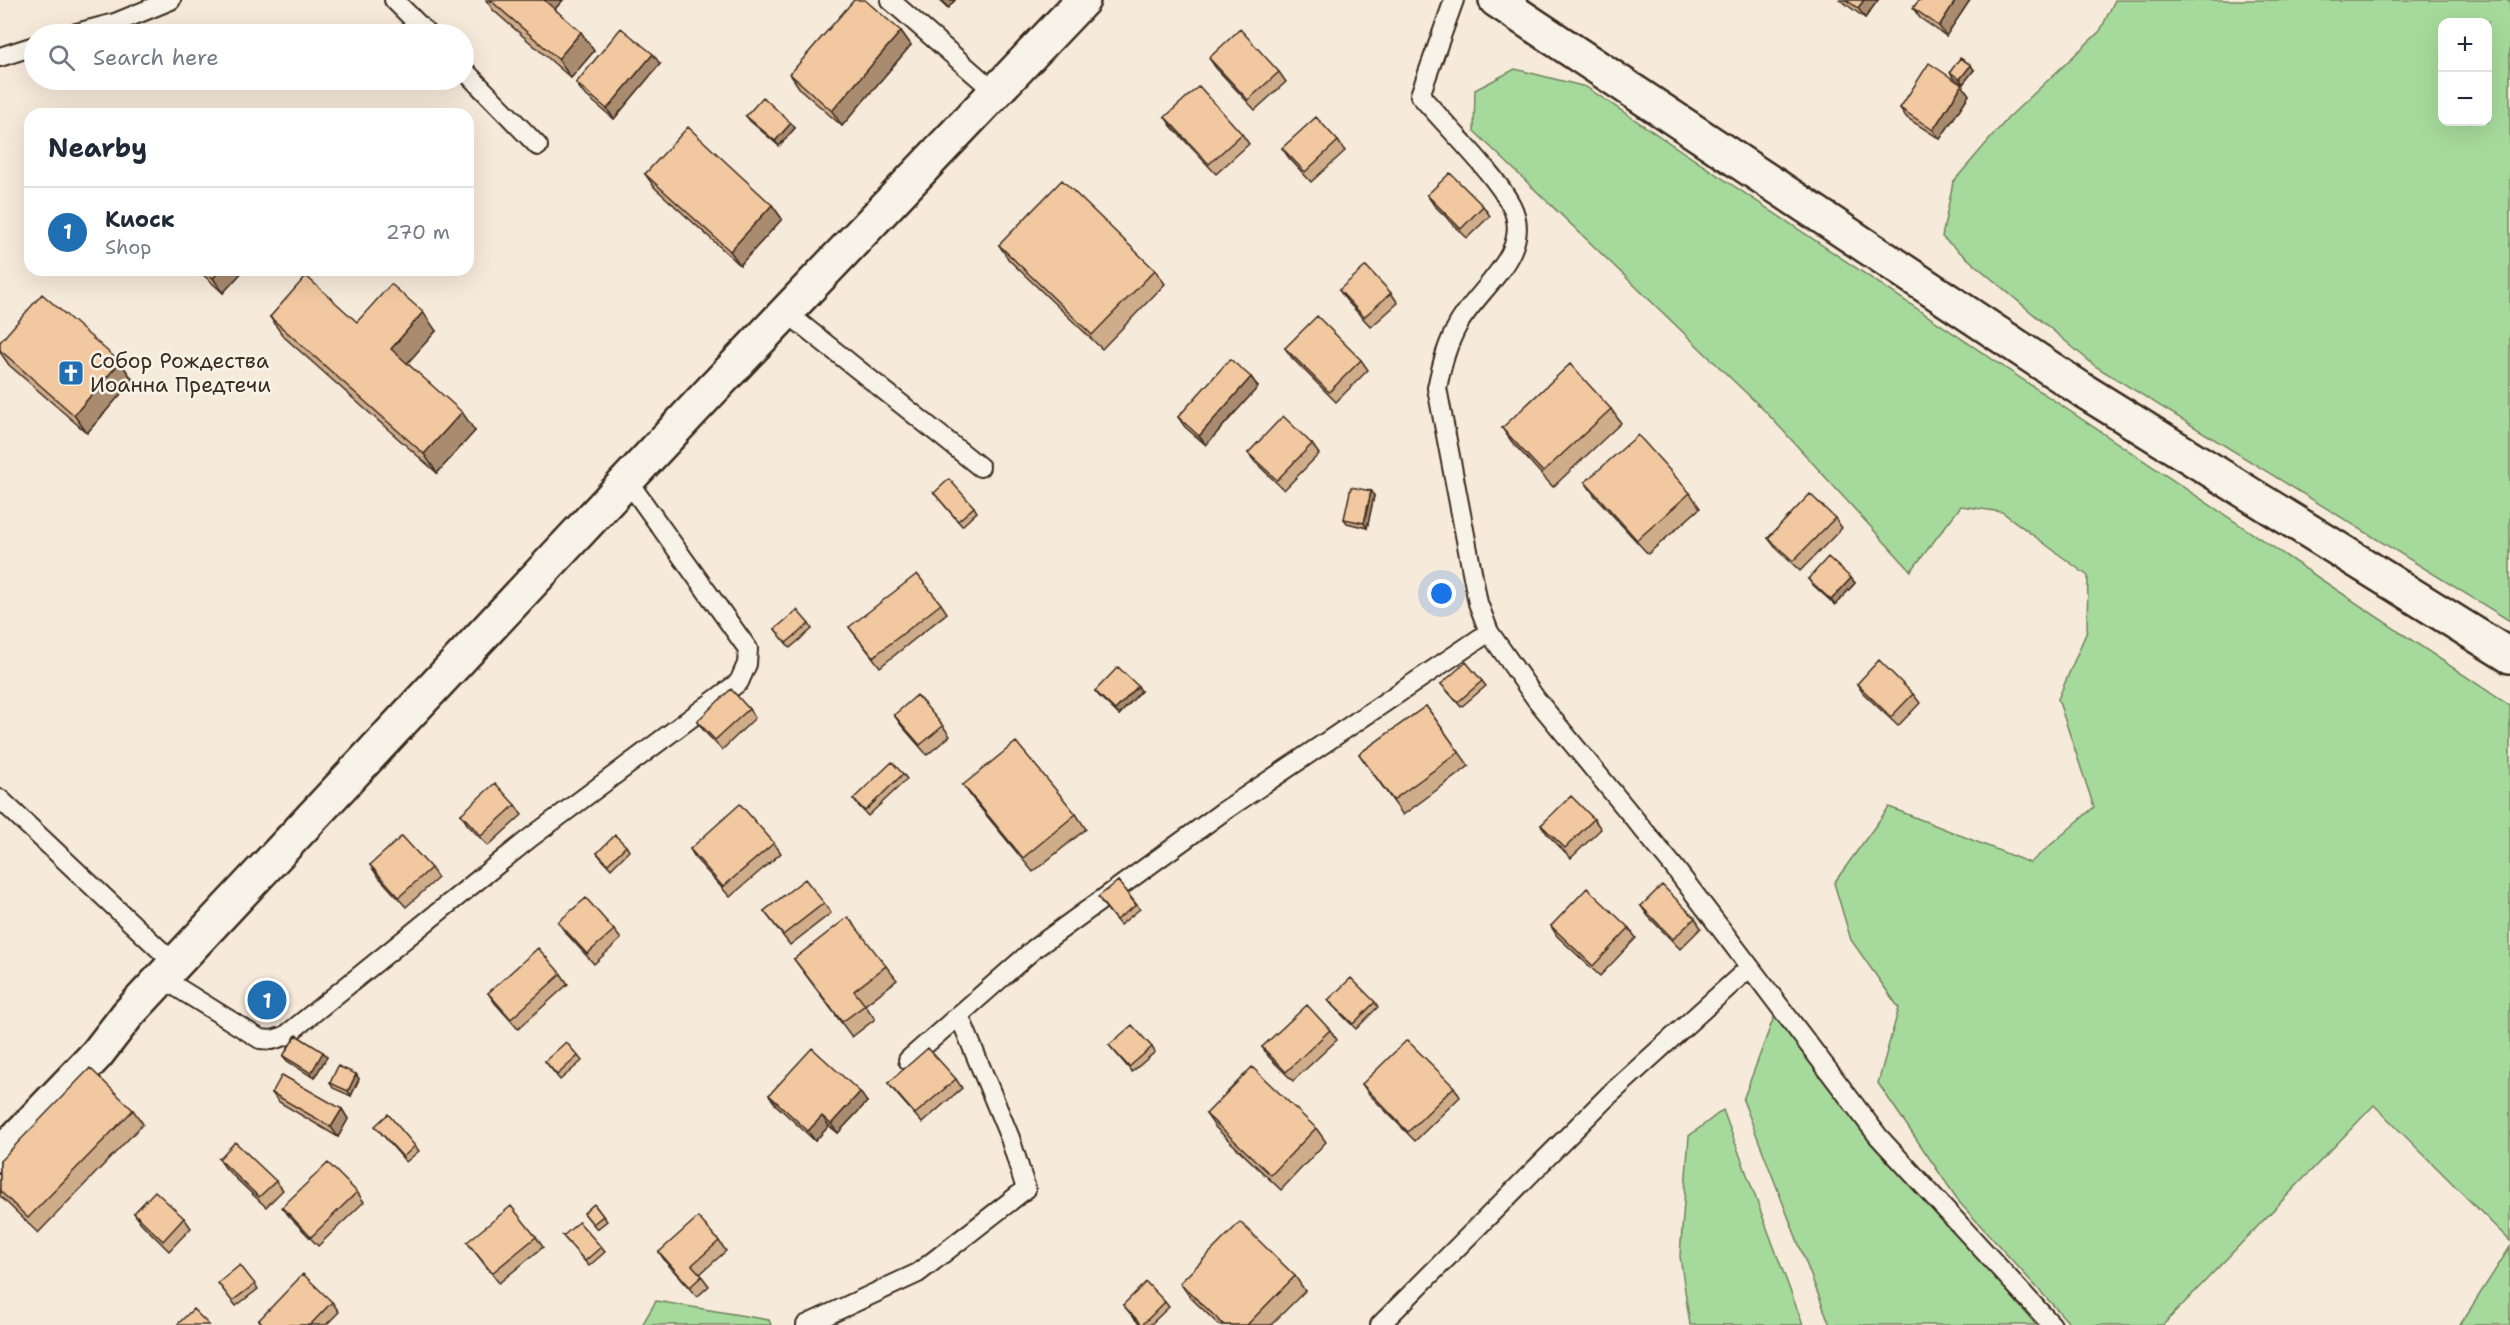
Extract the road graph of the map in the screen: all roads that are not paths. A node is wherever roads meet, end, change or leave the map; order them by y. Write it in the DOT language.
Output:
graph roads {
  1 [pos="171,0"];
  2 [pos="394,0"];
  3 [pos="890,0"];
  4 [pos="1083,0"];
  5 [pos="1454,0"];
  6 [pos="1496,0"];
  7 [pos="111,24"];
  8 [pos="418,24"];
  9 [pos="24,49"];
  10 [pos="0,57"];
  11 [pos="474,80"];
  12 [pos="995,92"];
  13 [pos="538,146"];
  14 [pos="786,312"];
  15 [pos="980,467"];
  16 [pos="627,480"];
  17 [pos="1489,632"];
  18 [pos="2510,656"];
  19 [pos="0,799"];
  20 [pos="1750,967"];
  21 [pos="168,971"];
  22 [pos="959,1015"];
  23 [pos="909,1060"];
  24 [pos="0,1155"];
  25 [pos="830,1320"];
  26 [pos="806,1325"];
  27 [pos="1380,1325"];
  28 [pos="2052,1325"];
  1 -- 7 [label="lane"];
  2 -- 8 [label="lane"];
  3 -- 12 [label="lane"];
  4 -- 12 [label="street"];
  5 -- 17 [label="lane"];
  6 -- 18 [label="street"];
  9 -- 10 [label="lane"];
  11 -- 13 [label="lane"];
  12 -- 14 [label="street"];
  14 -- 15 [label="lane"];
  14 -- 16 [label="street"];
  16 -- 21 [label="street"];
  16 -- 21 [label="lane"];
  17 -- 20 [label="lane"];
  17 -- 22 [label="lane"];
  19 -- 21 [label="lane"];
  20 -- 27 [label="lane"];
  20 -- 28 [label="lane"];
  21 -- 24 [label="street"];
  22 -- 23 [label="lane"];
  22 -- 25 [label="lane"];
  25 -- 26 [label="lane"];
}
